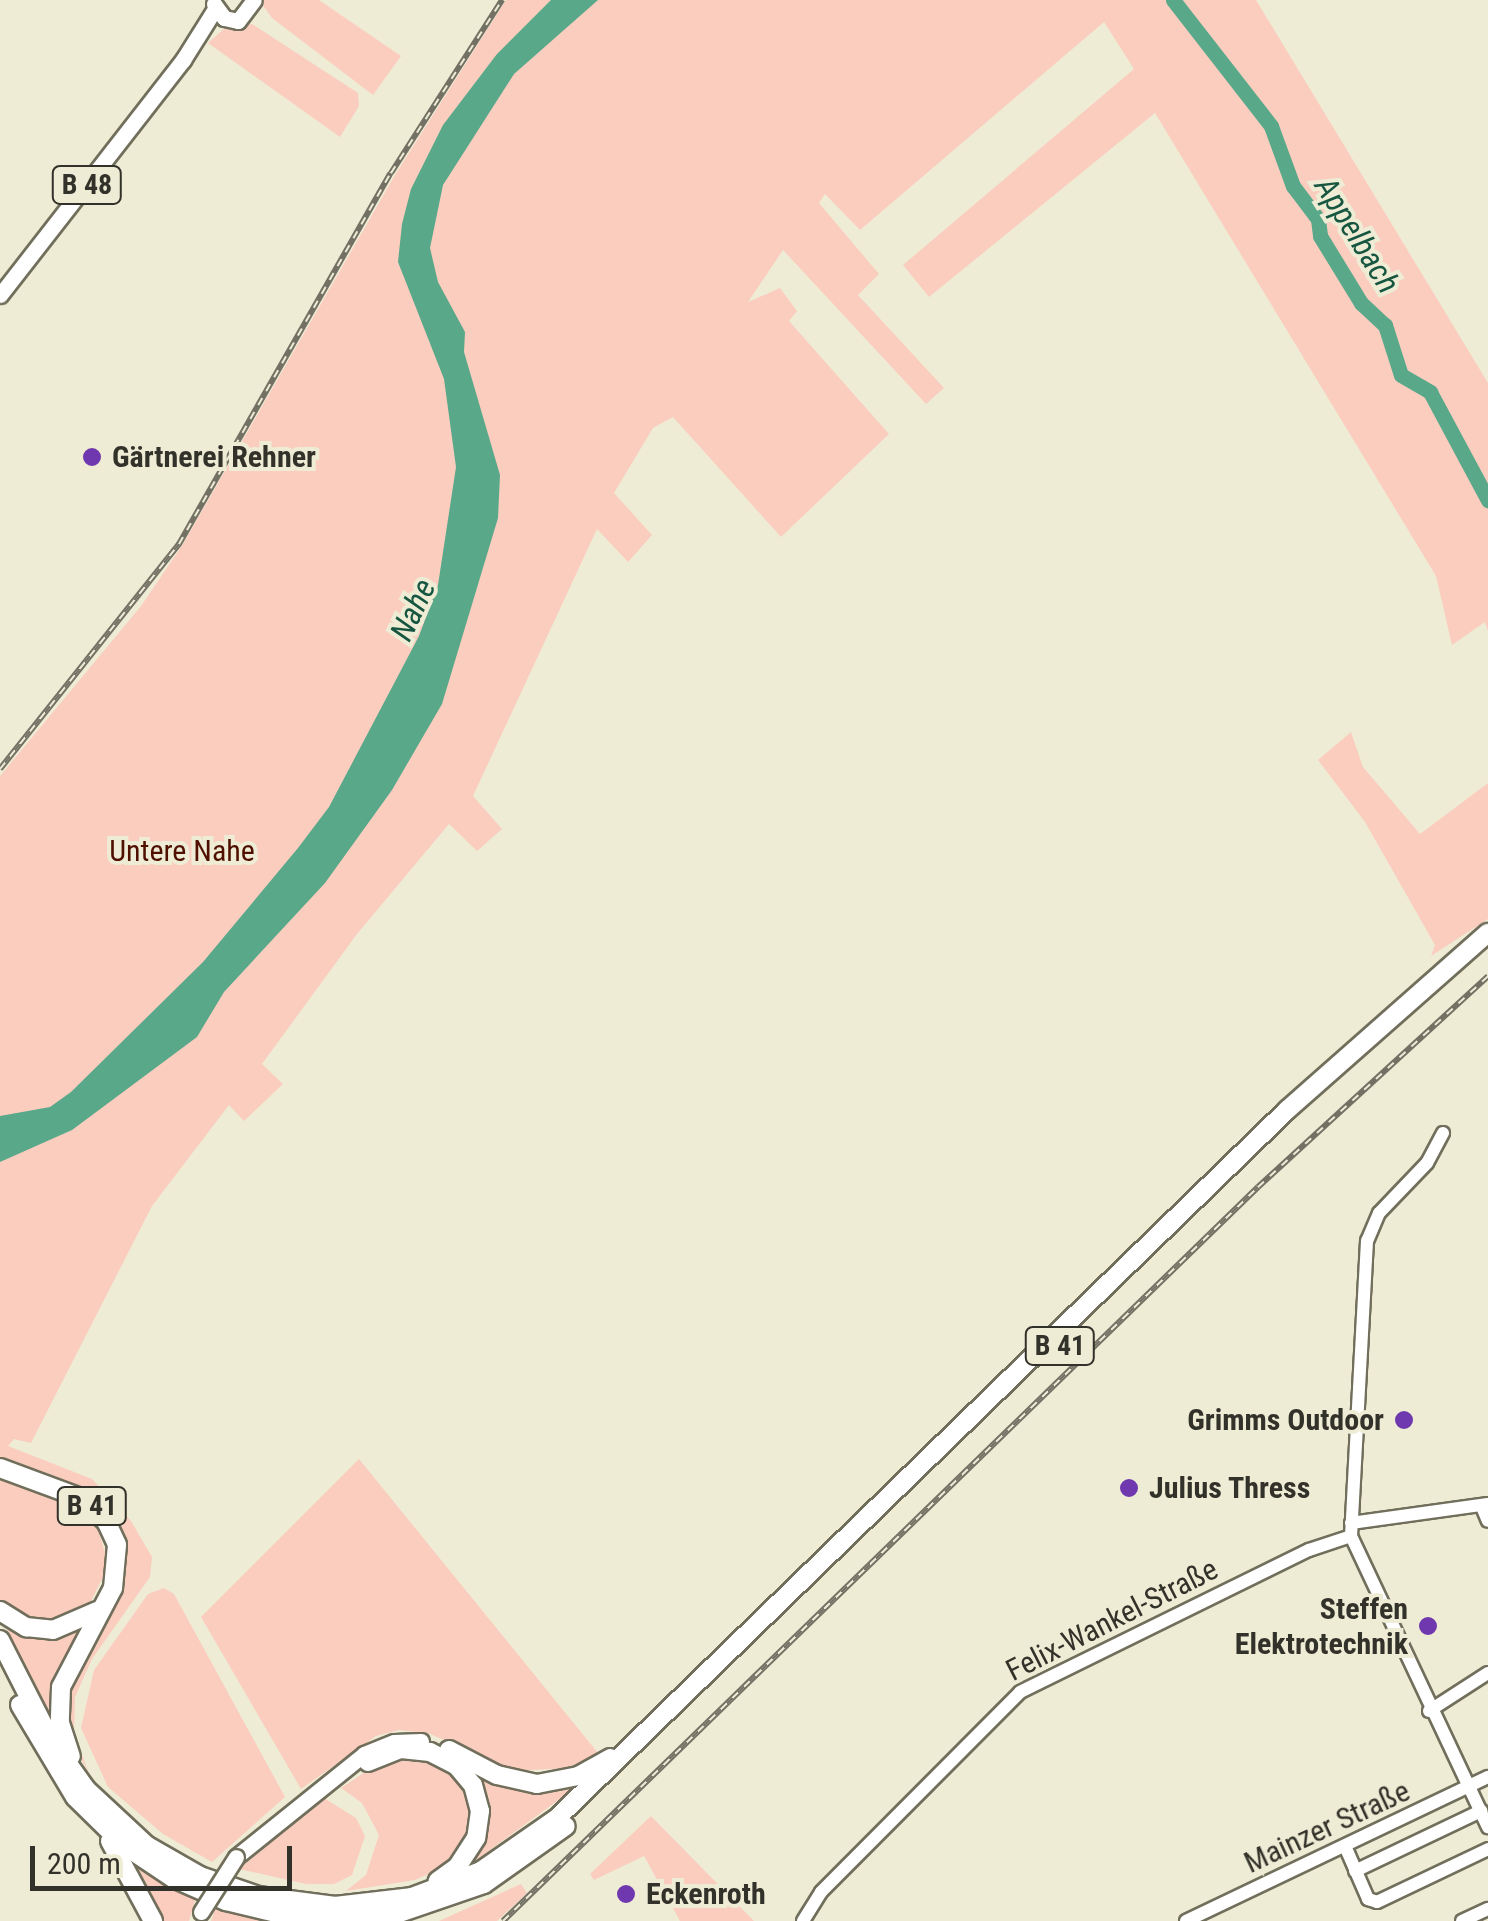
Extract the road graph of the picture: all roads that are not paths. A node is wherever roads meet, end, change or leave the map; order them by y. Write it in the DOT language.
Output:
graph roads {
  1 [pos="254,0"];
  2 [pos="219,10"];
  3 [pos="0,295"];
  4 [pos="1488,933"];
  5 [pos="1488,947"];
  6 [pos="1443,1133"];
  7 [pos="0,1468"];
  8 [pos="1485,1506"];
  9 [pos="1488,1521"];
  10 [pos="1351,1529"];
  11 [pos="109,1595"];
  12 [pos="0,1610"];
  13 [pos="0,1640"];
  14 [pos="0,1666"];
  15 [pos="1488,1673"];
  16 [pos="1429,1711"];
  17 [pos="420,1741"];
  18 [pos="632,1745"];
  19 [pos="368,1762"];
  20 [pos="1488,1777"];
  21 [pos="1466,1787"];
  22 [pos="86,1789"];
  23 [pos="1480,1812"];
  24 [pos="96,1820"];
  25 [pos="1488,1827"];
  26 [pos="255,1839"];
  27 [pos="1345,1846"];
  28 [pos="1488,1849"];
  29 [pos="1355,1870"];
  30 [pos="408,1904"];
  31 [pos="1488,1909"];
  32 [pos="200,1916"];
  33 [pos="153,1921"];
  34 [pos="376,1921"];
  35 [pos="804,1921"];
  36 [pos="1186,1921"];
  37 [pos="1462,1921"];
  1 -- 2 [label="main road"];
  2 -- 3 [label="main road, B 48"];
  4 -- 18 [label="highway, B 41"];
  5 -- 30 [label="highway, B 41"];
  6 -- 10 [label="street"];
  7 -- 11 [label="highway, B 41"];
  8 -- 9 [label="street"];
  8 -- 10 [label="street, Felix-Wankel-Straße"];
  10 -- 16 [label="street"];
  10 -- 35 [label="street, Felix-Wankel-Straße"];
  11 -- 12 [label="highway"];
  11 -- 22 [label="highway"];
  13 -- 22 [label="highway, B 41"];
  14 -- 24 [label="highway, B 41"];
  15 -- 16 [label="street"];
  16 -- 21 [label="street"];
  17 -- 18 [label="highway, B 41"];
  17 -- 26 [label="main road, B 41"];
  18 -- 30 [label="highway, B 41"];
  19 -- 26 [label="main road, B 41"];
  19 -- 30 [label="highway, B 41"];
  20 -- 21 [label="street, Mainzer Straße"];
  21 -- 23 [label="street"];
  21 -- 27 [label="street, Mainzer Straße"];
  22 -- 30 [label="highway, B 41"];
  23 -- 25 [label="street"];
  23 -- 29 [label="street"];
  24 -- 30 [label="highway, B 41"];
  24 -- 33 [label="highway"];
  26 -- 32 [label="main road, B 41, bridge"];
  27 -- 29 [label="street"];
  27 -- 36 [label="street, Mainzer Straße"];
  28 -- 29 [label="street"];
  30 -- 34 [label="highway, B 41"];
  31 -- 37 [label="street"];
}
